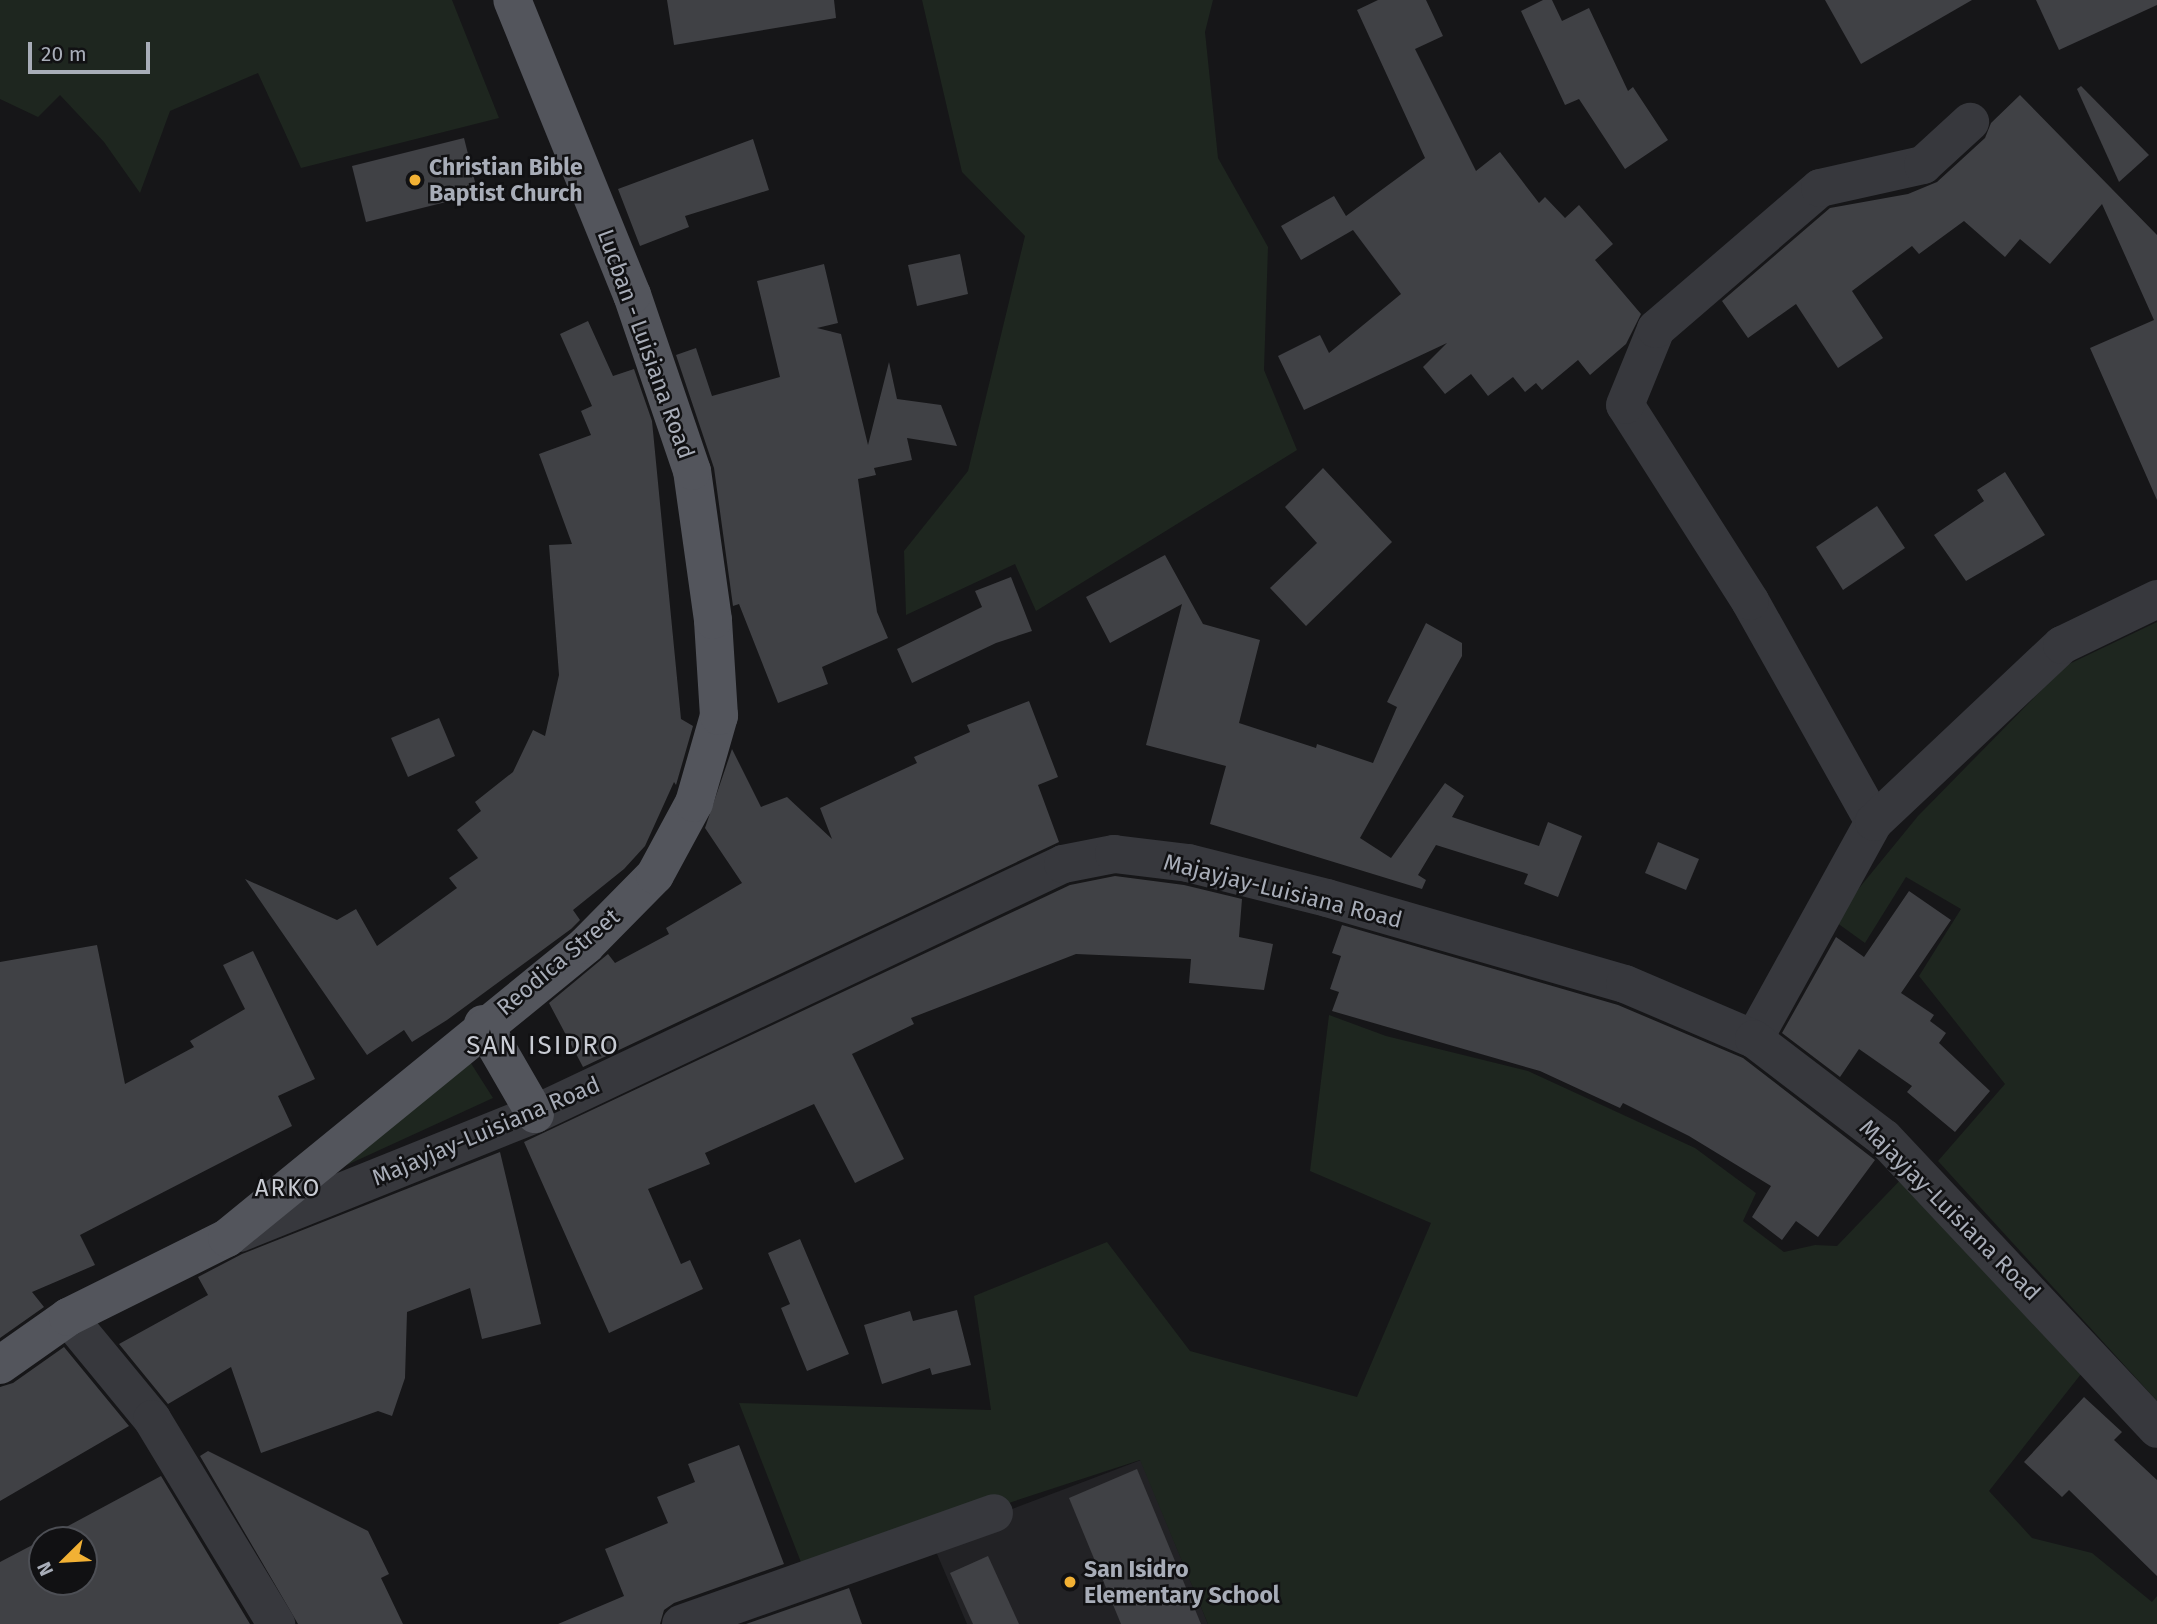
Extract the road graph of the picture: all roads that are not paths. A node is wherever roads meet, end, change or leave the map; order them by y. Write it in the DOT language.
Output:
graph roads {
  1 [pos="512,0"];
  2 [pos="1970,122"];
  3 [pos="2157,598"];
  4 [pos="713,620"];
  5 [pos="1874,822"];
  6 [pos="483,1024"];
  7 [pos="1754,1039"];
  8 [pos="535,1114"];
  9 [pos="227,1238"];
  10 [pos="68,1317"];
  11 [pos="0,1365"];
  12 [pos="2157,1429"];
  13 [pos="993,1513"];
  14 [pos="276,1624"];
  15 [pos="681,1624"];
  1 -- 4 [label="main road, Lucban - Luisiana Road"];
  2 -- 5 [label="street"];
  3 -- 5 [label="street"];
  4 -- 6 [label="main road, Reodica Street"];
  5 -- 7 [label="street"];
  6 -- 8 [label="main road"];
  6 -- 9 [label="main road, Reodica Street"];
  7 -- 8 [label="street, Majayjay-Luisiana Road"];
  7 -- 12 [label="street, Majayjay-Luisiana Road"];
  8 -- 9 [label="street, Majayjay-Luisiana Road"];
  9 -- 10 [label="main road, Reodica Street"];
  10 -- 11 [label="main road, Reodica Street"];
  10 -- 14 [label="street"];
  13 -- 15 [label="street"];
}
